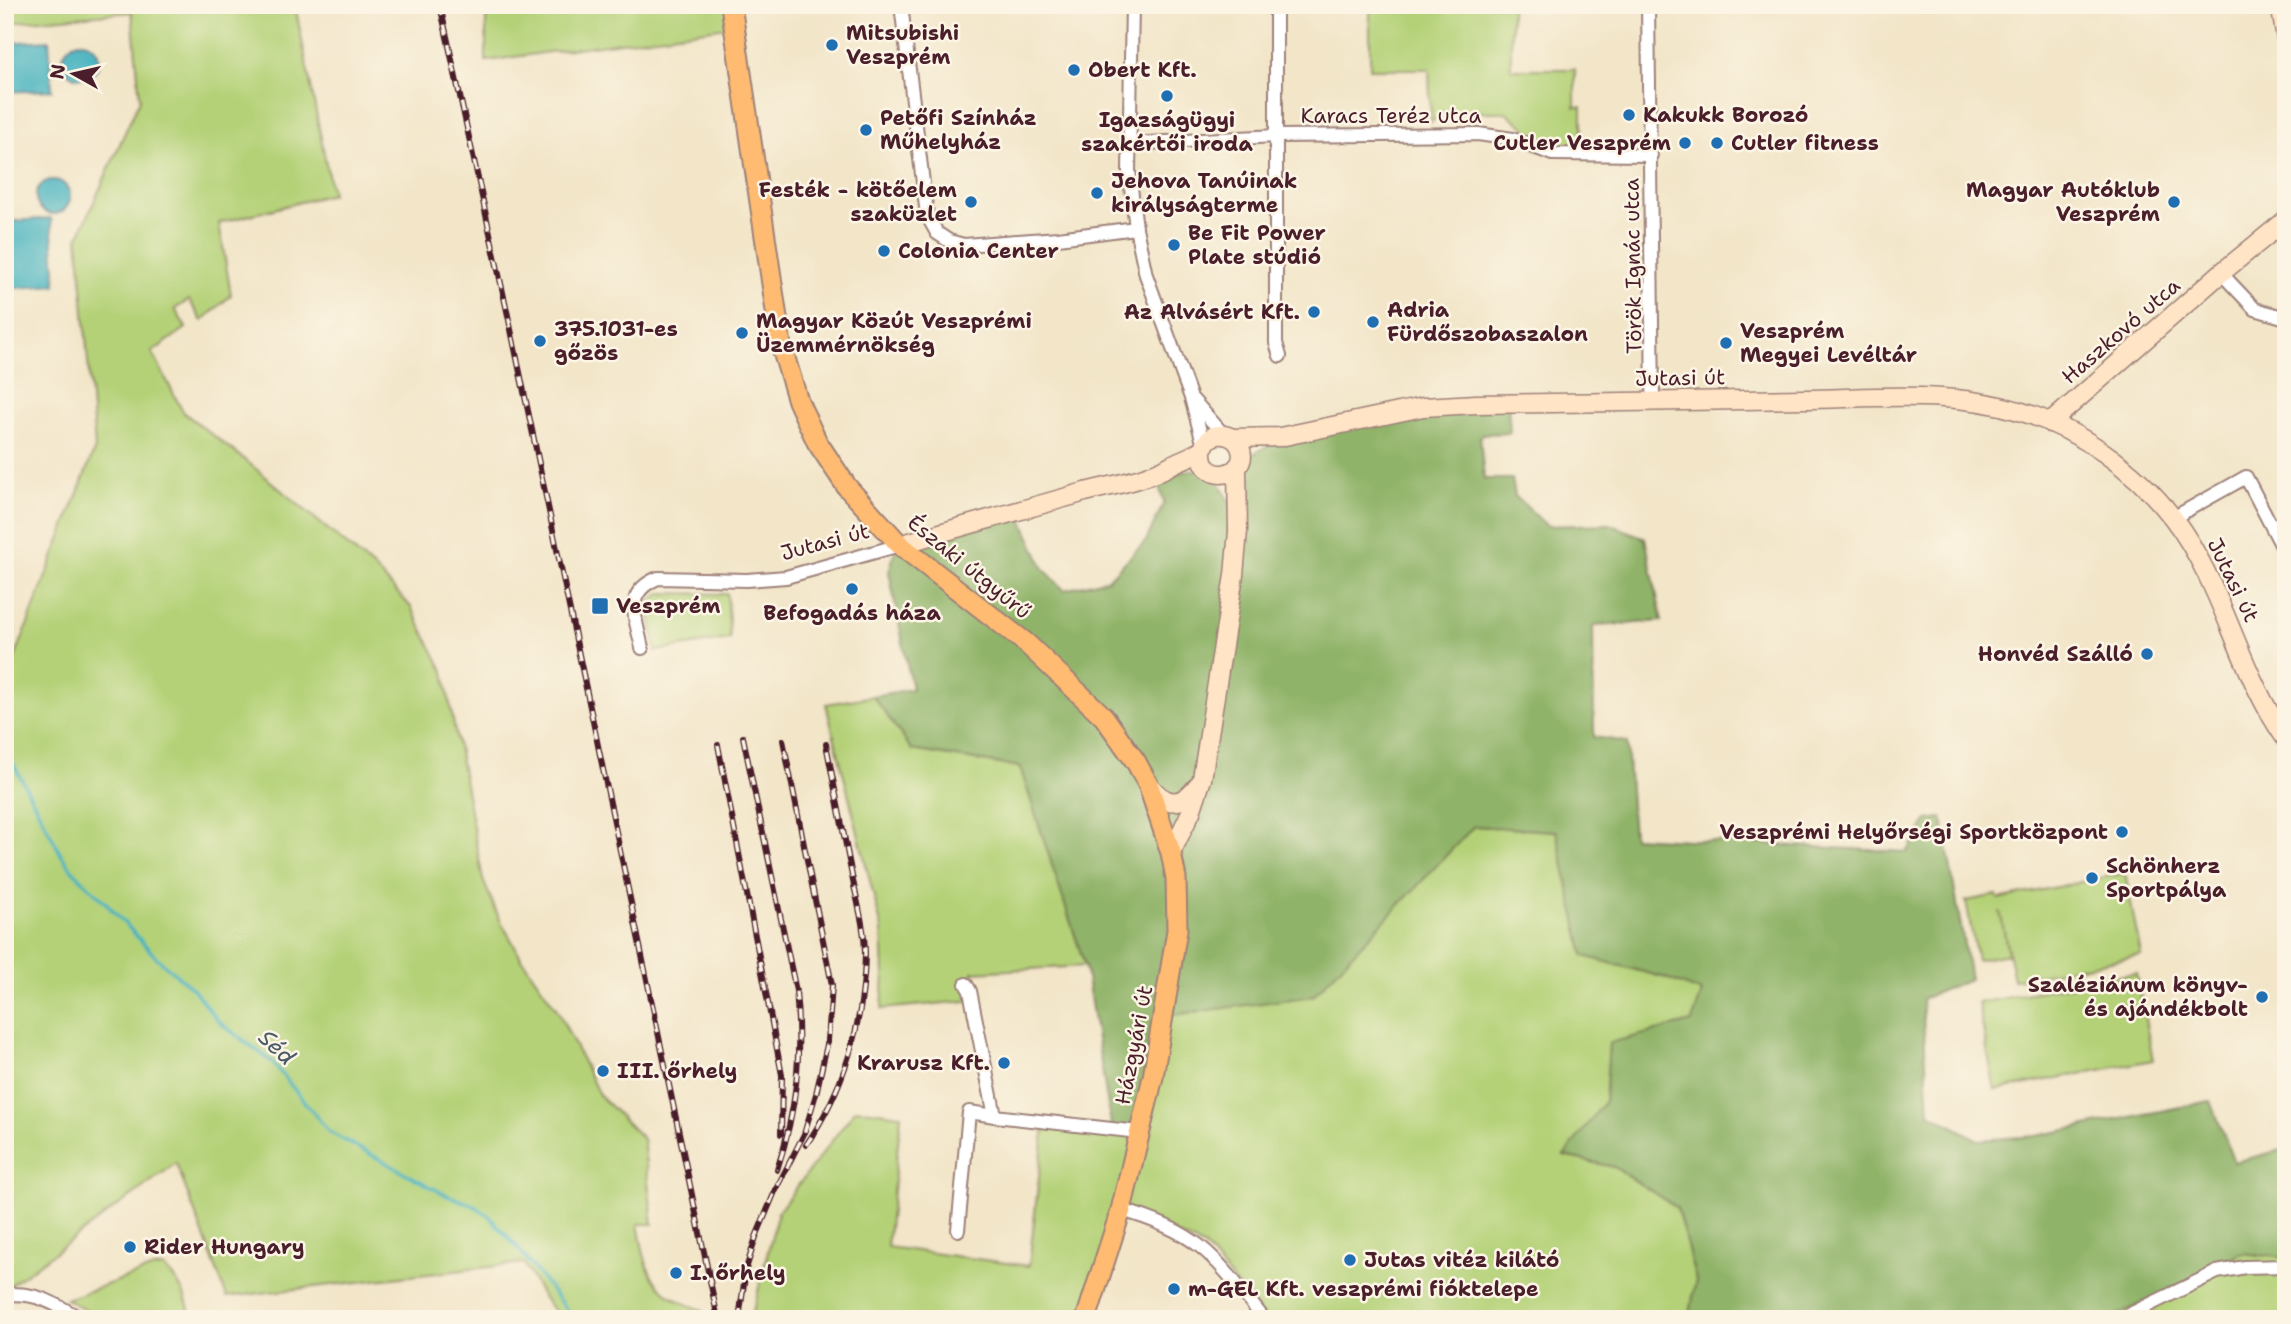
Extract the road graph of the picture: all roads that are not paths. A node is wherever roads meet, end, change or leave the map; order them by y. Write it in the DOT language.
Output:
graph roads {
  1 [pos="731,5"];
  2 [pos="901,5"];
  3 [pos="1132,5"];
  4 [pos="1276,5"];
  5 [pos="1648,5"];
  6 [pos="2280,5"];
  7 [pos="2286,37"];
  8 [pos="1276,136"];
  9 [pos="1129,144"];
  10 [pos="1651,155"];
  11 [pos="2286,220"];
  12 [pos="1136,228"];
  13 [pos="2221,273"];
  14 [pos="2286,318"];
  15 [pos="1280,356"];
  16 [pos="1191,398"];
  17 [pos="1653,401"];
  18 [pos="2050,423"];
  19 [pos="1228,436"];
  20 [pos="1280,437"];
  21 [pos="1207,459"];
  22 [pos="1239,463"];
  23 [pos="1237,514"];
  24 [pos="2173,518"];
  25 [pos="900,545"];
  26 [pos="2286,554"];
  27 [pos="642,648"];
  28 [pos="2286,739"];
  29 [pos="1202,779"];
  30 [pos="1148,784"];
  31 [pos="1171,853"];
  32 [pos="966,984"];
  33 [pos="995,1116"];
  34 [pos="1139,1132"];
  35 [pos="1121,1210"];
  36 [pos="958,1230"];
  37 [pos="2286,1266"];
  38 [pos="5,1295"];
  39 [pos="81,1319"];
  40 [pos="1086,1319"];
  41 [pos="1264,1319"];
  42 [pos="2120,1319"];
  1 -- 25 [label="main road, Északi útgyűrű"];
  2 -- 12 [label="street"];
  3 -- 9 [label="street"];
  4 -- 8 [label="street"];
  5 -- 10 [label="street, Török Ignác utca"];
  6 -- 7 [label="street"];
  8 -- 9 [label="street, Karacs Teréz utca"];
  8 -- 10 [label="street, Karacs Teréz utca"];
  8 -- 15 [label="street"];
  9 -- 12 [label="street"];
  10 -- 17 [label="street, Török Ignác utca"];
  11 -- 13 [label="street, Haszkovó utca"];
  12 -- 16 [label="street"];
  13 -- 14 [label="street"];
  13 -- 18 [label="street, Haszkovó utca"];
  16 -- 19 [label="street"];
  16 -- 21 [label="street"];
  17 -- 18 [label="street, Jutasi út"];
  17 -- 20 [label="street, Jutasi út"];
  18 -- 24 [label="street, Jutasi út"];
  19 -- 20 [label="street, Jutasi út"];
  19 -- 21 [label="street, Jutasi út"];
  19 -- 22 [label="street"];
  20 -- 22 [label="street, Jutasi út"];
  21 -- 22 [label="street, Jutasi út"];
  21 -- 23 [label="street"];
  21 -- 25 [label="street, Jutasi út"];
  22 -- 23 [label="street"];
  23 -- 29 [label="street"];
  24 -- 26 [label="street"];
  24 -- 28 [label="street, Jutasi út"];
  25 -- 27 [label="street, Jutasi út"];
  25 -- 30 [label="main road, Északi útgyűrű"];
  29 -- 30 [label="street"];
  29 -- 31 [label="street"];
  30 -- 31 [label="main road, Északi útgyűrű"];
  31 -- 34 [label="main road, Házgyári út"];
  32 -- 33 [label="street"];
  33 -- 34 [label="street"];
  33 -- 36 [label="street"];
  34 -- 35 [label="main road, Házgyári út"];
  35 -- 40 [label="main road, Házgyári út"];
  35 -- 41 [label="street"];
  37 -- 42 [label="street"];
  38 -- 39 [label="street"];
}
